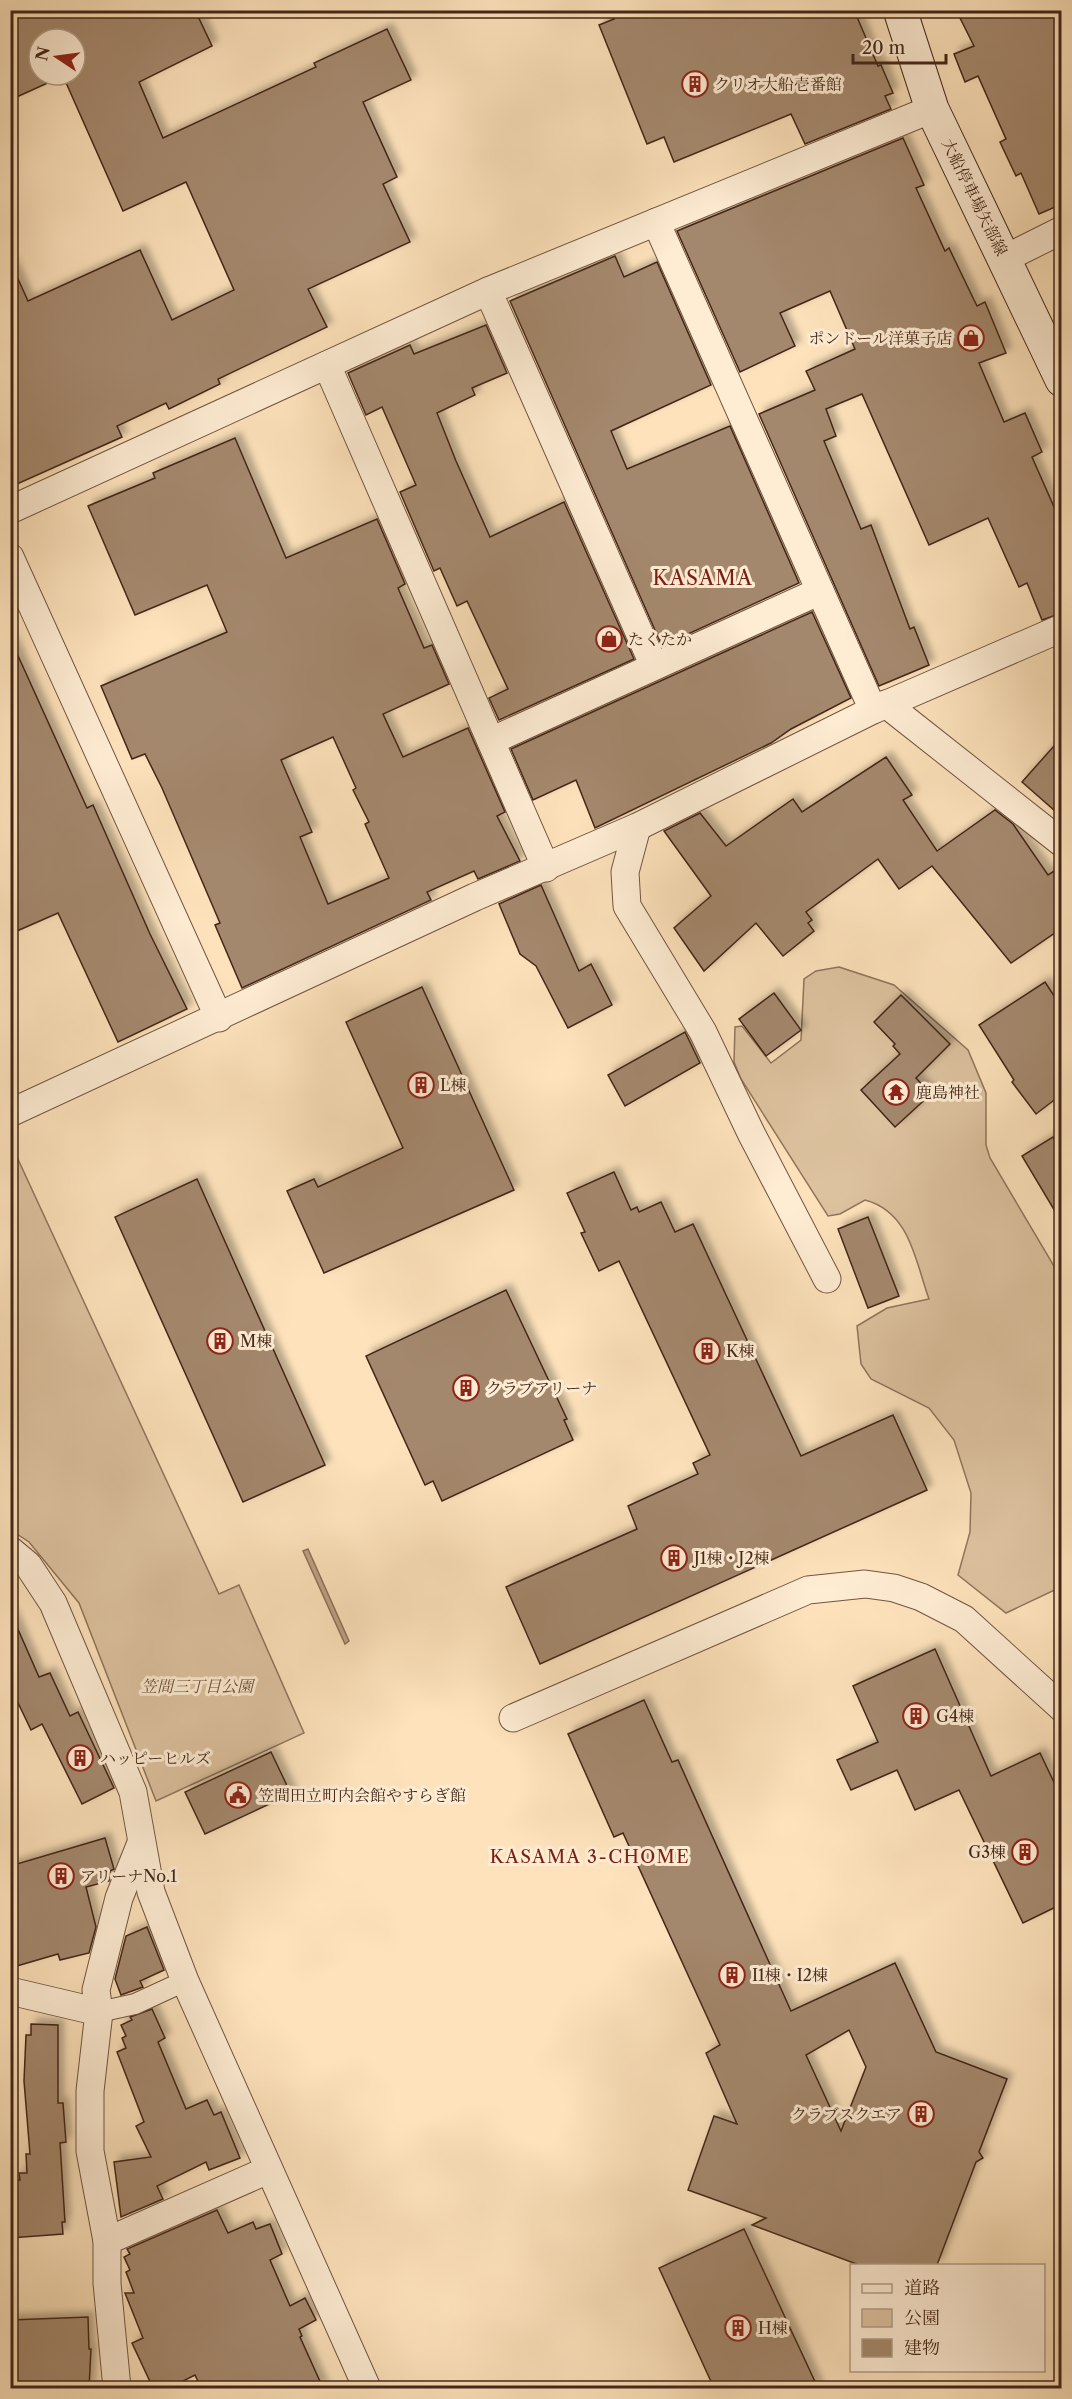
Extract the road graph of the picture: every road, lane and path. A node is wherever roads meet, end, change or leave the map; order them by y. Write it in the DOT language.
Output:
graph roads {
  1 [pos="900,10"];
  2 [pos="932,109"];
  3 [pos="656,222"];
  4 [pos="1062,230"];
  5 [pos="1005,259"];
  6 [pos="488,291"];
  7 [pos="327,365"];
  8 [pos="1062,380"];
  9 [pos="10,510"];
  10 [pos="10,557"];
  11 [pos="820,591"];
  12 [pos="1062,628"];
  13 [pos="654,666"];
  14 [pos="879,707"];
  15 [pos="491,741"];
  16 [pos="637,827"];
  17 [pos="1062,843"];
  18 [pos="546,868"];
  19 [pos="219,1018"];
  20 [pos="10,1113"];
  21 [pos="826,1279"];
  22 [pos="10,1550"];
  23 [pos="1062,1708"];
  24 [pos="513,1718"];
  25 [pos="141,1841"];
  26 [pos="185,1981"];
  27 [pos="10,1991"];
  28 [pos="99,2012"];
  29 [pos="268,2170"];
  30 [pos="107,2241"];
  31 [pos="117,2388"];
  32 [pos="367,2388"];
  1 -- 2 [label="main road, 大船停車場矢部線"];
  2 -- 3 [label="street"];
  2 -- 5 [label="main road, 大船停車場矢部線"];
  3 -- 6 [label="street"];
  3 -- 11 [label="street"];
  4 -- 5 [label="street"];
  5 -- 8 [label="main road, 大船停車場矢部線"];
  6 -- 7 [label="street"];
  6 -- 13 [label="street"];
  7 -- 9 [label="street"];
  7 -- 15 [label="street"];
  10 -- 19 [label="street"];
  11 -- 13 [label="street"];
  11 -- 14 [label="street"];
  12 -- 14 [label="street"];
  13 -- 15 [label="street"];
  14 -- 16 [label="street"];
  14 -- 17 [label="street"];
  15 -- 18 [label="street"];
  16 -- 18 [label="street"];
  16 -- 21 [label="street"];
  18 -- 19 [label="street"];
  19 -- 20 [label="street"];
  22 -- 25 [label="street"];
  23 -- 24 [label="street"];
  25 -- 26 [label="street"];
  25 -- 28 [label="street"];
  26 -- 28 [label="street"];
  26 -- 29 [label="street"];
  27 -- 28 [label="street"];
  28 -- 30 [label="street"];
  29 -- 30 [label="street"];
  29 -- 32 [label="street"];
  30 -- 31 [label="street"];
}
